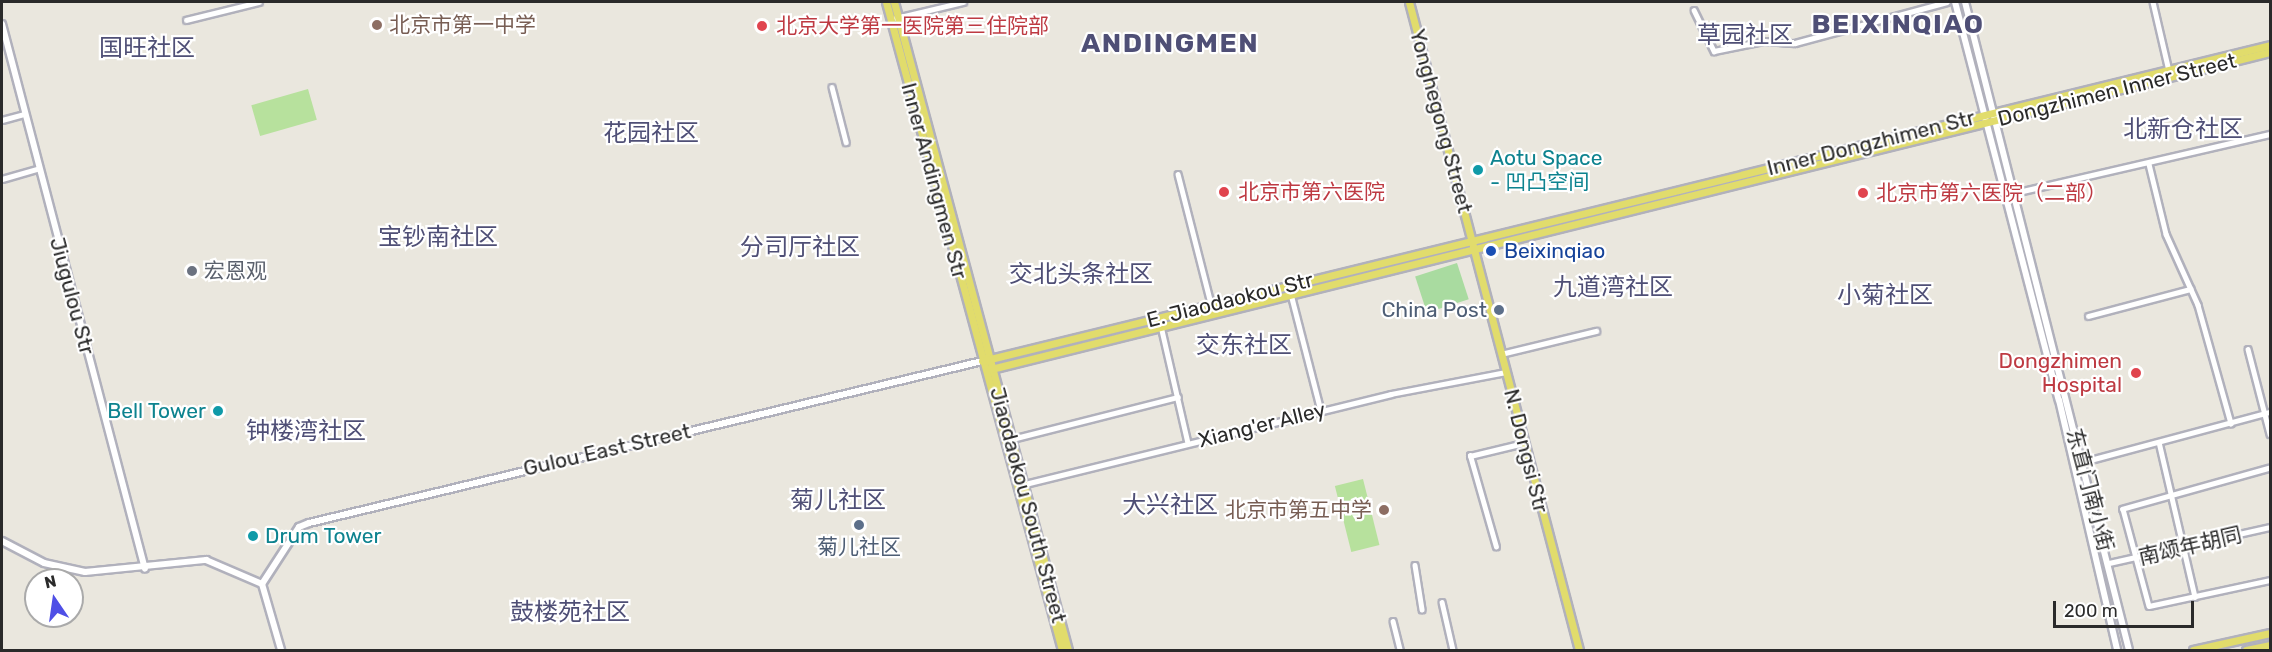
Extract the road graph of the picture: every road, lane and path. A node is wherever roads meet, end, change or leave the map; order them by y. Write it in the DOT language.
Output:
graph roads {
  1 [pos="259,2"];
  2 [pos="886,2"];
  3 [pos="894,2"];
  4 [pos="963,2"];
  5 [pos="1409,2"];
  6 [pos="1947,2"];
  7 [pos="1955,2"];
  8 [pos="1965,2"];
  9 [pos="2153,2"];
  10 [pos="1694,10"];
  11 [pos="895,18"];
  12 [pos="186,20"];
  13 [pos="2,24"];
  14 [pos="2271,45"];
  15 [pos="2271,52"];
  16 [pos="2170,73"];
  17 [pos="832,87"];
  18 [pos="24,114"];
  19 [pos="1990,118"];
  20 [pos="2,120"];
  21 [pos="2271,134"];
  22 [pos="846,142"];
  23 [pos="2149,164"];
  24 [pos="38,169"];
  25 [pos="1178,174"];
  26 [pos="2,179"];
  27 [pos="2014,193"];
  28 [pos="1472,241"];
  29 [pos="1474,250"];
  30 [pos="1288,286"];
  31 [pos="2190,289"];
  32 [pos="1291,296"];
  33 [pos="1211,303"];
  34 [pos="2088,316"];
  35 [pos="1159,318"];
  36 [pos="1162,328"];
  37 [pos="1596,331"];
  38 [pos="2248,350"];
  39 [pos="1501,354"];
  40 [pos="985,361"];
  41 [pos="991,369"];
  42 [pos="1506,372"];
  43 [pos="1178,398"];
  44 [pos="1321,411"];
  45 [pos="2268,413"];
  46 [pos="2231,423"];
  47 [pos="2271,434"];
  48 [pos="1012,439"];
  49 [pos="2159,442"];
  50 [pos="1188,443"];
  51 [pos="1524,443"];
  52 [pos="2082,462"];
  53 [pos="2074,464"];
  54 [pos="2271,468"];
  55 [pos="1022,485"];
  56 [pos="2173,497"];
  57 [pos="2271,527"];
  58 [pos="2,541"];
  59 [pos="1496,547"];
  60 [pos="2184,548"];
  61 [pos="2137,558"];
  62 [pos="2109,563"];
  63 [pos="1415,565"];
  64 [pos="145,569"];
  65 [pos="2270,581"];
  66 [pos="262,584"];
  67 [pos="2195,597"];
  68 [pos="1442,602"];
  69 [pos="1422,609"];
  70 [pos="1393,621"];
  71 [pos="2271,633"];
  72 [pos="2271,645"];
  73 [pos="281,651"];
  74 [pos="1062,651"];
  75 [pos="1068,651"];
  76 [pos="1400,651"];
  77 [pos="1453,651"];
  78 [pos="1579,651"];
  79 [pos="2117,651"];
  80 [pos="2129,651"];
  81 [pos="2193,651"];
  82 [pos="2246,651"];
  1 -- 12 [label="street"];
  2 -- 11 [label="main road, Inner Andingmen Str"];
  3 -- 11 [label="main road, Inner Andingmen Str"];
  4 -- 11 [label="street"];
  5 -- 28 [label="main road, Yonghegong Street"];
  6 -- 10 [label="street"];
  7 -- 19 [label="main road"];
  8 -- 19 [label="main road"];
  9 -- 16 [label="street"];
  11 -- 40 [label="main road, Inner Andingmen Str"];
  13 -- 18 [label="main road, Jiugulou Str"];
  14 -- 16 [label="main road"];
  15 -- 16 [label="main road, Dongzhimen Inner Street"];
  16 -- 19 [label="main road, Dongzhimen Inner Street"];
  17 -- 22 [label="street"];
  18 -- 20 [label="street"];
  18 -- 24 [label="main road, Jiugulou Str"];
  19 -- 27 [label="main road, 东直门南小街"];
  19 -- 28 [label="main road, Inner Dongzhimen Str"];
  19 -- 29 [label="main road, Dongzhimen Inner Street"];
  19 -- 53 [label="main road, 东直门南小街"];
  21 -- 23 [label="street"];
  23 -- 27 [label="street"];
  23 -- 31 [label="street"];
  24 -- 26 [label="street"];
  24 -- 64 [label="main road, Jiugulou Str"];
  25 -- 33 [label="street"];
  27 -- 52 [label="main road, 东直门南小街"];
  28 -- 29 [label="main road, Yonghegong Street"];
  28 -- 30 [label="main road, E. Jiaodaokou Str"];
  29 -- 32 [label="main road, Dongzhimen Inner Street"];
  29 -- 39 [label="main road, N. Dongsi Str"];
  30 -- 32 [label="street"];
  30 -- 33 [label="main road, E. Jiaodaokou Str"];
  31 -- 34 [label="street"];
  31 -- 46 [label="street"];
  32 -- 36 [label="main road, Dongzhimen Inner Street"];
  32 -- 44 [label="street"];
  33 -- 35 [label="main road, E. Jiaodaokou Str"];
  35 -- 36 [label="street"];
  35 -- 40 [label="main road, E. Jiaodaokou Str"];
  36 -- 41 [label="main road, Dongzhimen Inner Street"];
  36 -- 43 [label="street"];
  37 -- 39 [label="street"];
  38 -- 45 [label="street"];
  39 -- 42 [label="main road, N. Dongsi Str"];
  40 -- 41 [label="main road, Jiaodaokou South Street"];
  40 -- 55 [label="main road, Jiaodaokou South Street"];
  40 -- 66 [label="main road, Gulou East Street"];
  41 -- 48 [label="main road, Jiaodaokou South Street"];
  42 -- 44 [label="street, Xiang'er Alley"];
  42 -- 51 [label="main road, N. Dongsi Str"];
  43 -- 48 [label="street"];
  43 -- 50 [label="street"];
  44 -- 50 [label="street, Xiang'er Alley"];
  45 -- 46 [label="street"];
  45 -- 47 [label="street"];
  46 -- 49 [label="street"];
  48 -- 55 [label="main road, Jiaodaokou South Street"];
  49 -- 52 [label="street"];
  49 -- 56 [label="street"];
  50 -- 55 [label="street, Xiang'er Alley"];
  51 -- 59 [label="street"];
  51 -- 78 [label="main road, N. Dongsi Str"];
  52 -- 53 [label="street"];
  52 -- 62 [label="main road, 东直门南小街"];
  53 -- 79 [label="main road, 东直门南小街"];
  54 -- 56 [label="street"];
  55 -- 74 [label="main road, Jiaodaokou South Street"];
  55 -- 75 [label="main road, Jiaodaokou South Street"];
  56 -- 60 [label="street"];
  56 -- 61 [label="street"];
  57 -- 60 [label="street, 南颂年胡同"];
  58 -- 64 [label="main road"];
  60 -- 61 [label="street, 南颂年胡同"];
  60 -- 67 [label="street"];
  61 -- 62 [label="street, 南颂年胡同"];
  61 -- 67 [label="street"];
  62 -- 80 [label="main road, 东直门南小街"];
  63 -- 69 [label="street"];
  64 -- 66 [label="main road"];
  65 -- 67 [label="street"];
  66 -- 73 [label="main road"];
  68 -- 77 [label="street"];
  70 -- 76 [label="street"];
  71 -- 81 [label="main road"];
  72 -- 82 [label="main road"];
}
